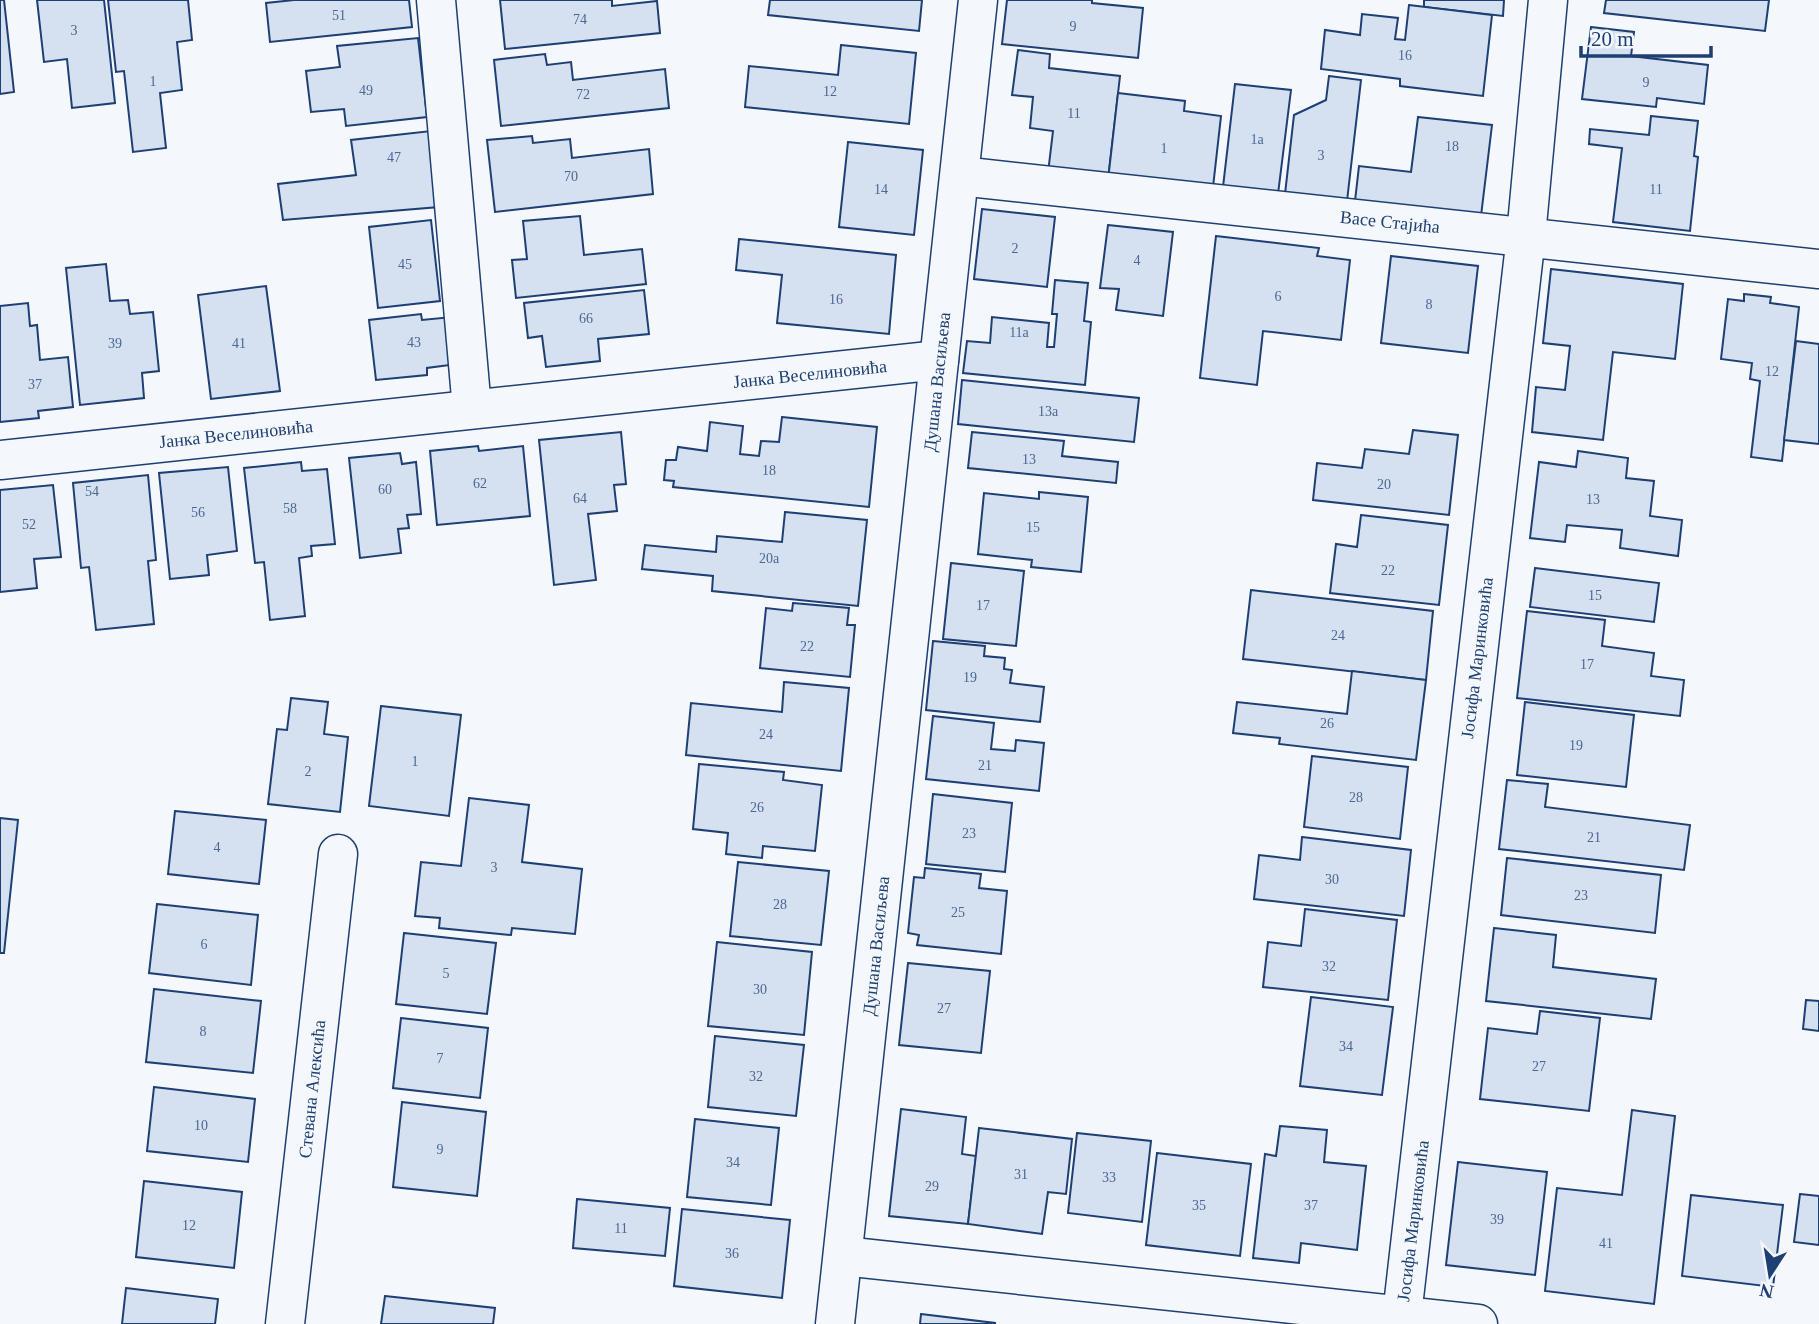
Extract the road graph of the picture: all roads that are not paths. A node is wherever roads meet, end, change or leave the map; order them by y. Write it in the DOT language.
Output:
graph roads {
  1 [pos="436,0"];
  2 [pos="978,0"];
  3 [pos="1548,0"];
  4 [pos="960,176"];
  5 [pos="1526,236"];
  6 [pos="1819,269"];
  7 [pos="939,360"];
  8 [pos="472,409"];
  9 [pos="0,460"];
  10 [pos="338,854"];
  11 [pos="843,1256"];
  12 [pos="1402,1315"];
  13 [pos="285,1324"];
  14 [pos="835,1324"];
  15 [pos="1478,1324"];
  1 -- 8 [label="street"];
  2 -- 4 [label="street, Душана Васиљева"];
  3 -- 5 [label="street, Јосифа Маринковића"];
  4 -- 5 [label="street, Васе Стајића"];
  4 -- 7 [label="street, Душана Васиљева"];
  5 -- 6 [label="street, Васе Стајића"];
  5 -- 12 [label="street, Јосифа Маринковића"];
  7 -- 8 [label="street, Јанка Веселиновића"];
  7 -- 11 [label="street, Душана Васиљева"];
  8 -- 9 [label="street, Јанка Веселиновића"];
  10 -- 13 [label="street, Стевана Алексића"];
  11 -- 12 [label="street"];
  11 -- 14 [label="street, Душана Васиљева"];
  12 -- 15 [label="street"];
}
